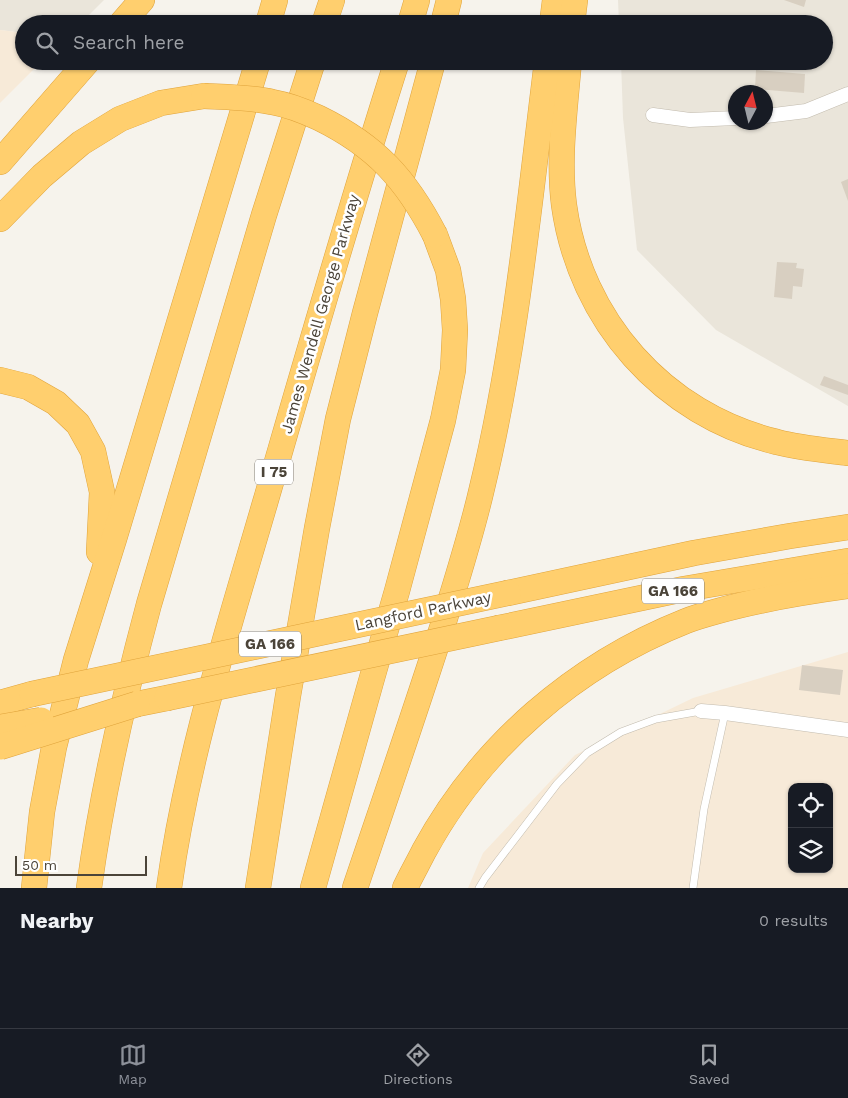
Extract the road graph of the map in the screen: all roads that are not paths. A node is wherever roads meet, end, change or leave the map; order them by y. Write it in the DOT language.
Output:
graph roads {
  1 [pos="142,0"];
  2 [pos="275,0"];
  3 [pos="332,0"];
  4 [pos="417,0"];
  5 [pos="449,0"];
  6 [pos="555,0"];
  7 [pos="574,0"];
  8 [pos="129,15"];
  9 [pos="271,15"];
  10 [pos="327,15"];
  11 [pos="413,15"];
  12 [pos="445,15"];
  13 [pos="553,15"];
  14 [pos="573,15"];
  15 [pos="80,70"];
  16 [pos="255,70"];
  17 [pos="310,70"];
  18 [pos="395,70"];
  19 [pos="431,70"];
  20 [pos="546,70"];
  21 [pos="568,70"];
  22 [pos="848,94"];
  23 [pos="653,115"];
  24 [pos="773,115"];
  25 [pos="728,118"];
  26 [pos="0,162"];
  27 [pos="0,218"];
  28 [pos="0,380"];
  29 [pos="848,453"];
  30 [pos="848,527"];
  31 [pos="848,561"];
  32 [pos="848,586"];
  33 [pos="94,602"];
  34 [pos="701,711"];
  35 [pos="726,713"];
  36 [pos="2,714"];
  37 [pos="848,730"];
  38 [pos="42,812"];
  39 [pos="20,888"];
  40 [pos="34,888"];
  41 [pos="90,888"];
  42 [pos="169,888"];
  43 [pos="258,888"];
  44 [pos="313,888"];
  45 [pos="355,888"];
  46 [pos="406,888"];
  47 [pos="480,888"];
  48 [pos="694,888"];
  1 -- 8 [label="highway"];
  2 -- 9 [label="highway"];
  3 -- 10 [label="highway"];
  4 -- 11 [label="highway"];
  5 -- 12 [label="highway"];
  6 -- 13 [label="highway"];
  7 -- 14 [label="highway"];
  15 -- 26 [label="highway"];
  16 -- 33 [label="highway"];
  17 -- 41 [label="highway"];
  18 -- 42 [label="highway, James Wendell George Parkway / I 75"];
  19 -- 43 [label="highway"];
  20 -- 45 [label="highway"];
  21 -- 29 [label="highway"];
  22 -- 24 [label="street"];
  23 -- 25 [label="street"];
  27 -- 44 [label="highway, bridge"];
  28 -- 33 [label="highway"];
  30 -- 36 [label="highway, Langford Parkway / GA 166, bridge"];
  31 -- 36 [label="highway, Langford Parkway / GA 166, bridge"];
  32 -- 46 [label="highway"];
  33 -- 38 [label="highway"];
  34 -- 35 [label="street"];
  34 -- 47 [label="lane"];
  35 -- 37 [label="street"];
  35 -- 48 [label="lane"];
  38 -- 39 [label="highway"];
  38 -- 40 [label="highway"];
}
